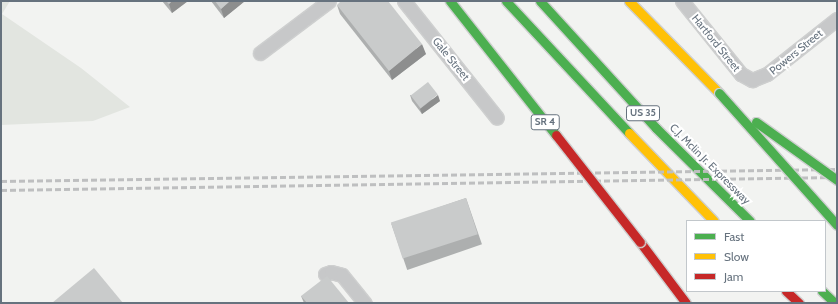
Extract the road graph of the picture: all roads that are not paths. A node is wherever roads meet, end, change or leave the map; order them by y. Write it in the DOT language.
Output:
graph roads {
  1 [pos="329,1"];
  2 [pos="404,1"];
  3 [pos="450,1"];
  4 [pos="506,1"];
  5 [pos="540,1"];
  6 [pos="629,1"];
  7 [pos="682,1"];
  8 [pos="837,19"];
  9 [pos="260,53"];
  10 [pos="752,80"];
  11 [pos="720,93"];
  12 [pos="497,118"];
  13 [pos="837,180"];
  14 [pos="713,220"];
  15 [pos="749,220"];
  16 [pos="837,225"];
  17 [pos="640,242"];
  18 [pos="325,274"];
  19 [pos="686,290"];
  20 [pos="688,292"];
  21 [pos="787,292"];
  22 [pos="823,292"];
  23 [pos="696,299"];
  24 [pos="365,303"];
  25 [pos="686,303"];
  26 [pos="799,303"];
  27 [pos="835,303"];
  1 -- 9 [label="street"];
  2 -- 12 [label="street, Gale Street"];
  3 -- 17 [label="highway, SR 4, bridge"];
  4 -- 14 [label="highway, US 35"];
  5 -- 15 [label="highway, C.J. Mclin Jr. Expressway / US 35"];
  6 -- 11 [label="highway"];
  7 -- 10 [label="street, Hartford Street"];
  8 -- 10 [label="street, Powers Street"];
  11 -- 13 [label="highway, bridge"];
  11 -- 16 [label="highway, bridge"];
  17 -- 19 [label="highway, SR 4"];
  17 -- 25 [label="highway"];
  18 -- 24 [label="street"];
  20 -- 23 [label="highway, SR 4"];
  21 -- 26 [label="highway"];
  22 -- 27 [label="highway"];
}
